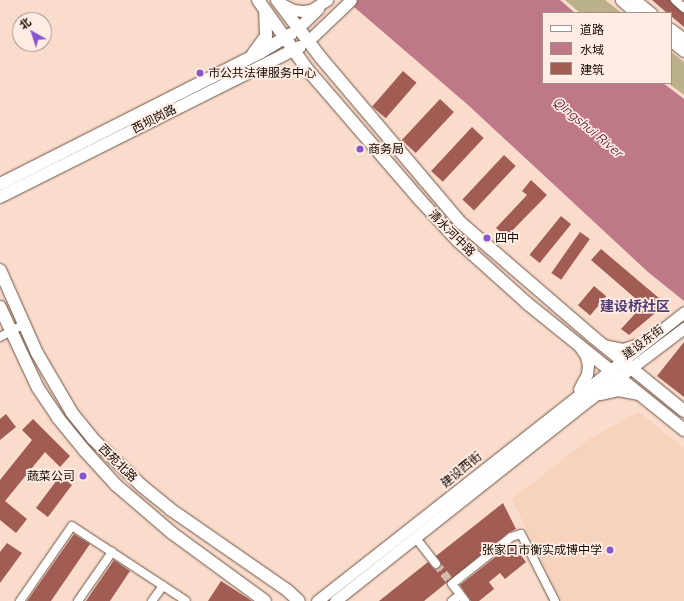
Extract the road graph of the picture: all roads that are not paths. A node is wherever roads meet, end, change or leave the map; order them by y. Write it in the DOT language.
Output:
graph roads {
  1 [pos="258,0"];
  2 [pos="327,0"];
  3 [pos="351,0"];
  4 [pos="621,0"];
  5 [pos="636,0"];
  6 [pos="675,0"];
  7 [pos="277,1"];
  8 [pos="684,8"];
  9 [pos="265,12"];
  10 [pos="635,12"];
  11 [pos="650,12"];
  12 [pos="322,28"];
  13 [pos="672,30"];
  14 [pos="684,39"];
  15 [pos="296,40"];
  16 [pos="672,42"];
  17 [pos="684,51"];
  18 [pos="248,58"];
  19 [pos="321,58"];
  20 [pos="269,61"];
  21 [pos="307,69"];
  22 [pos="0,184"];
  23 [pos="0,197"];
  24 [pos="0,270"];
  25 [pos="0,307"];
  26 [pos="681,314"];
  27 [pos="24,324"];
  28 [pos="684,328"];
  29 [pos="5,334"];
  30 [pos="645,341"];
  31 [pos="602,344"];
  32 [pos="578,345"];
  33 [pos="656,349"];
  34 [pos="620,359"];
  35 [pos="630,368"];
  36 [pos="608,369"];
  37 [pos="618,377"];
  38 [pos="650,383"];
  39 [pos="639,394"];
  40 [pos="575,395"];
  41 [pos="590,399"];
  42 [pos="684,411"];
  43 [pos="684,430"];
  44 [pos="415,537"];
  45 [pos="112,552"];
  46 [pos="436,564"];
  47 [pos="163,586"];
  48 [pos="463,598"];
  49 [pos="22,600"];
  50 [pos="78,601"];
  51 [pos="152,601"];
  52 [pos="186,601"];
  53 [pos="264,601"];
  54 [pos="299,601"];
  55 [pos="317,601"];
  56 [pos="335,601"];
  57 [pos="452,601"];
  58 [pos="555,601"];
  1 -- 9 [label="main road, 清水河中路"];
  2 -- 7 [label="main road"];
  2 -- 15 [label="main road"];
  3 -- 12 [label="main road"];
  4 -- 10 [label="main road"];
  5 -- 11 [label="main road"];
  6 -- 8 [label="street"];
  7 -- 15 [label="main road, 清水河中路"];
  9 -- 15 [label="main road, 清水河中路"];
  9 -- 18 [label="main road"];
  12 -- 15 [label="main road"];
  12 -- 19 [label="main road"];
  13 -- 14 [label="main road"];
  15 -- 18 [label="main road, 西坝岗路"];
  15 -- 19 [label="main road, 清水河中路"];
  15 -- 20 [label="main road, 西坝岗路"];
  15 -- 21 [label="main road, 清水河中路"];
  16 -- 17 [label="main road"];
  18 -- 22 [label="main road, 西坝岗路"];
  19 -- 31 [label="main road, 清水河中路"];
  20 -- 21 [label="main road"];
  20 -- 23 [label="main road, 西坝岗路"];
  21 -- 32 [label="main road, 清水河中路"];
  24 -- 27 [label="main road, 西苑北路"];
  25 -- 29 [label="main road, 西苑北路"];
  26 -- 30 [label="main road, 建设东街"];
  27 -- 29 [label="street"];
  27 -- 54 [label="main road, 西苑北路"];
  28 -- 33 [label="main road, 建设东街"];
  29 -- 53 [label="main road, 西苑北路"];
  30 -- 31 [label="main road"];
  30 -- 34 [label="main road, 建设东街"];
  31 -- 34 [label="main road, 清水河中路"];
  32 -- 36 [label="main road, 清水河中路"];
  32 -- 40 [label="main road"];
  33 -- 35 [label="main road, 建设东街"];
  33 -- 38 [label="main road"];
  34 -- 35 [label="main road, 清水河中路"];
  34 -- 36 [label="main road, 建设西街"];
  35 -- 37 [label="main road, 建设东街"];
  35 -- 38 [label="main road, 清水河中路"];
  36 -- 37 [label="main road, 清水河中路"];
  36 -- 40 [label="main road, 建设西街"];
  37 -- 39 [label="main road, 清水河中路"];
  37 -- 41 [label="main road, 建设西街"];
  38 -- 42 [label="main road, 清水河中路"];
  39 -- 41 [label="main road"];
  39 -- 43 [label="main road, 清水河中路"];
  40 -- 55 [label="main road, 建设西街"];
  41 -- 44 [label="main road, 建设西街"];
  44 -- 46 [label="street"];
  44 -- 56 [label="main road, 建设西街"];
  45 -- 47 [label="street"];
  45 -- 49 [label="street"];
  45 -- 50 [label="street"];
  47 -- 51 [label="street"];
  47 -- 52 [label="street"];
  48 -- 57 [label="street"];
  48 -- 58 [label="street"];
}
